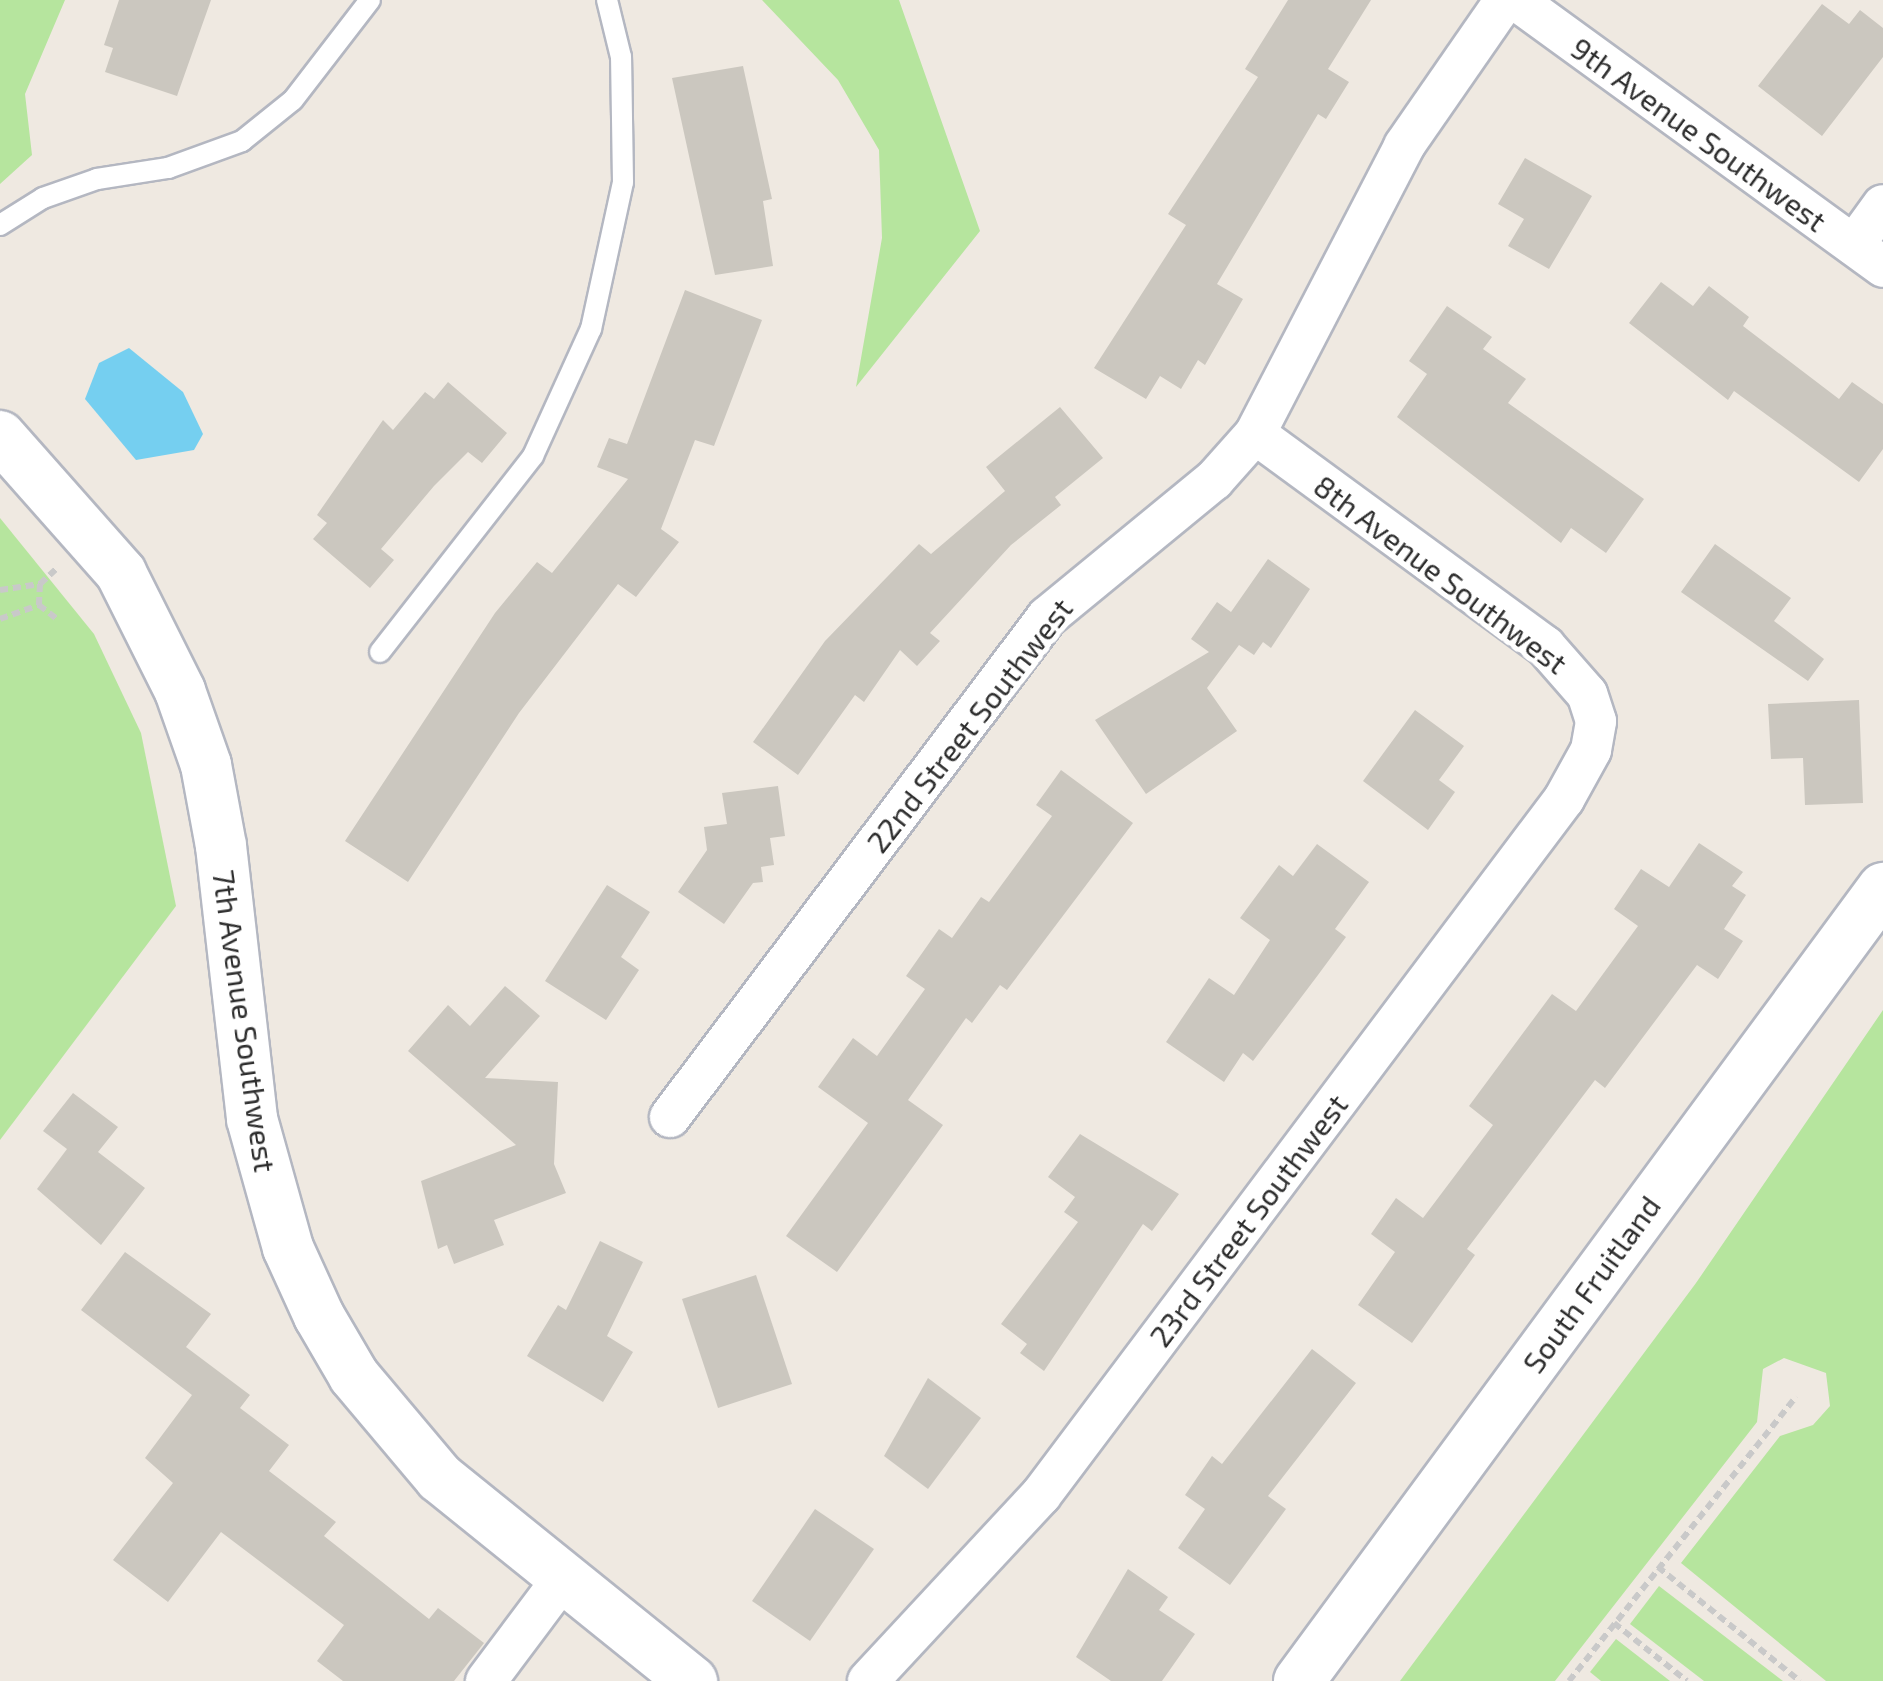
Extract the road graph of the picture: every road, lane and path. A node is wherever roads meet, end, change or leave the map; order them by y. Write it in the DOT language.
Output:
graph roads {
  1 [pos="370,0"];
  2 [pos="607,0"];
  3 [pos="1505,0"];
  4 [pos="1516,0"];
  5 [pos="1883,205"];
  6 [pos="0,225"];
  7 [pos="1869,256"];
  8 [pos="1255,434"];
  9 [pos="0,436"];
  10 [pos="56,569"];
  11 [pos="40,584"];
  12 [pos="0,590"];
  13 [pos="38,604"];
  14 [pos="0,619"];
  15 [pos="57,619"];
  16 [pos="380,652"];
  17 [pos="1595,735"];
  18 [pos="1883,888"];
  19 [pos="670,1116"];
  20 [pos="1796,1397"];
  21 [pos="1658,1568"];
  22 [pos="560,1582"];
  23 [pos="1614,1624"];
  24 [pos="1575,1673"];
  25 [pos="486,1681"];
  26 [pos="692,1681"];
  27 [pos="868,1681"];
  28 [pos="1299,1681"];
  29 [pos="1569,1681"];
  30 [pos="1586,1681"];
  31 [pos="1687,1681"];
  32 [pos="1800,1681"];
  1 -- 6 [label="lane"];
  2 -- 16 [label="lane"];
  3 -- 8 [label="street, 22nd Street Southwest"];
  4 -- 7 [label="street, 9th Avenue Southwest"];
  5 -- 7 [label="street"];
  8 -- 17 [label="street, 8th Avenue Southwest"];
  8 -- 19 [label="street, 22nd Street Southwest"];
  9 -- 22 [label="street, 7th Avenue Southwest"];
  10 -- 11 [label="path"];
  11 -- 12 [label="path"];
  11 -- 13 [label="path"];
  13 -- 14 [label="path"];
  13 -- 15 [label="path"];
  17 -- 27 [label="street, 23rd Street Southwest"];
  18 -- 28 [label="street, South Fruitland"];
  20 -- 21 [label="path"];
  21 -- 23 [label="path"];
  21 -- 32 [label="path"];
  22 -- 25 [label="street"];
  22 -- 26 [label="street, 7th Avenue Southwest"];
  23 -- 24 [label="path"];
  23 -- 31 [label="path"];
  24 -- 29 [label="path"];
  24 -- 30 [label="path"];
}
